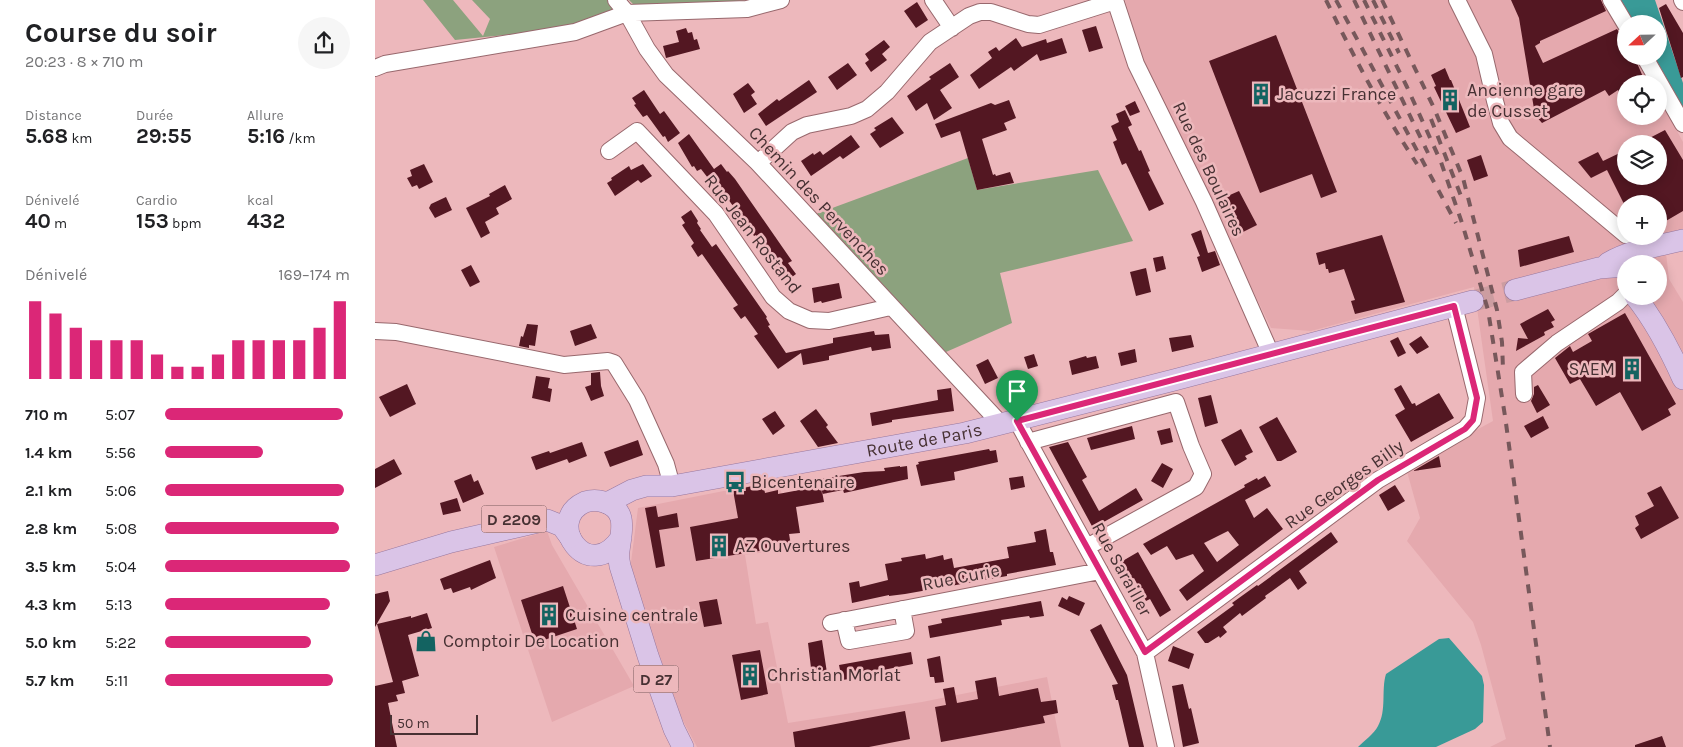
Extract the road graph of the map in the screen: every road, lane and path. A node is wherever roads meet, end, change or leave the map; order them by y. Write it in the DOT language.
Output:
graph roads {
  1 [pos="616,0"];
  2 [pos="781,0"];
  3 [pos="933,0"];
  4 [pos="1115,0"];
  5 [pos="1457,0"];
  6 [pos="1611,0"];
  7 [pos="988,6"];
  8 [pos="627,13"];
  9 [pos="1620,15"];
  10 [pos="952,28"];
  11 [pos="1649,65"];
  12 [pos="375,68"];
  13 [pos="1683,124"];
  14 [pos="609,152"];
  15 [pos="758,163"];
  16 [pos="1683,240"];
  17 [pos="1683,253"];
  18 [pos="1625,255"];
  19 [pos="1634,255"];
  20 [pos="1655,255"];
  21 [pos="1617,260"];
  22 [pos="1515,290"];
  23 [pos="1617,303"];
  24 [pos="1464,304"];
  25 [pos="1647,305"];
  26 [pos="890,306"];
  27 [pos="375,332"];
  28 [pos="1271,354"];
  29 [pos="1683,379"];
  30 [pos="1524,394"];
  31 [pos="1009,422"];
  32 [pos="1028,442"];
  33 [pos="667,486"];
  34 [pos="607,503"];
  35 [pos="579,506"];
  36 [pos="622,532"];
  37 [pos="570,537"];
  38 [pos="451,542"];
  39 [pos="1087,547"];
  40 [pos="591,555"];
  41 [pos="375,565"];
  42 [pos="1100,571"];
  43 [pos="632,609"];
  44 [pos="902,609"];
  45 [pos="1145,652"];
  46 [pos="683,747"];
  47 [pos="1166,747"];
  1 -- 8 [label="street, Chemin des Pervenches"];
  2 -- 8 [label="street"];
  3 -- 10 [label="street"];
  4 -- 7 [label="street"];
  4 -- 28 [label="street, Rue des Boulaires"];
  5 -- 18 [label="street"];
  6 -- 9 [label="street"];
  7 -- 10 [label="street"];
  8 -- 12 [label="street"];
  8 -- 15 [label="street, Chemin des Pervenches"];
  10 -- 15 [label="street"];
  11 -- 13 [label="street"];
  14 -- 26 [label="street, Rue Jean Rostand"];
  15 -- 26 [label="street, Chemin des Pervenches"];
  16 -- 19 [label="main road"];
  17 -- 20 [label="main road"];
  21 -- 22 [label="main road"];
  23 -- 30 [label="street"];
  24 -- 28 [label="main road, Route de Paris"];
  24 -- 45 [label="street, Rue Georges Billy"];
  25 -- 29 [label="main road"];
  26 -- 31 [label="street, Chemin des Pervenches"];
  27 -- 33 [label="street"];
  28 -- 31 [label="main road, Route de Paris"];
  31 -- 32 [label="street, Rue Sarailler"];
  31 -- 33 [label="main road, Route de Paris"];
  32 -- 39 [label="street, Rue Sarailler"];
  32 -- 39 [label="street"];
  33 -- 34 [label="main road, Route de Paris"];
  33 -- 36 [label="main road, Route de Paris"];
  34 -- 35 [label="main road"];
  34 -- 36 [label="main road"];
  35 -- 37 [label="main road"];
  35 -- 38 [label="main road, D 2209"];
  36 -- 40 [label="main road"];
  36 -- 43 [label="main road, D 27"];
  37 -- 38 [label="main road, D 2209"];
  37 -- 40 [label="main road"];
  38 -- 41 [label="main road, D 2209"];
  39 -- 42 [label="street, Rue Sarailler"];
  40 -- 43 [label="main road, D 27"];
  42 -- 44 [label="street, Rue Curie"];
  42 -- 45 [label="street, Rue Sarailler"];
  43 -- 46 [label="main road, D 27"];
  44 -- 44 [label="street, Rue Curie"];
  45 -- 47 [label="street, Rue Sarailler"];
}
